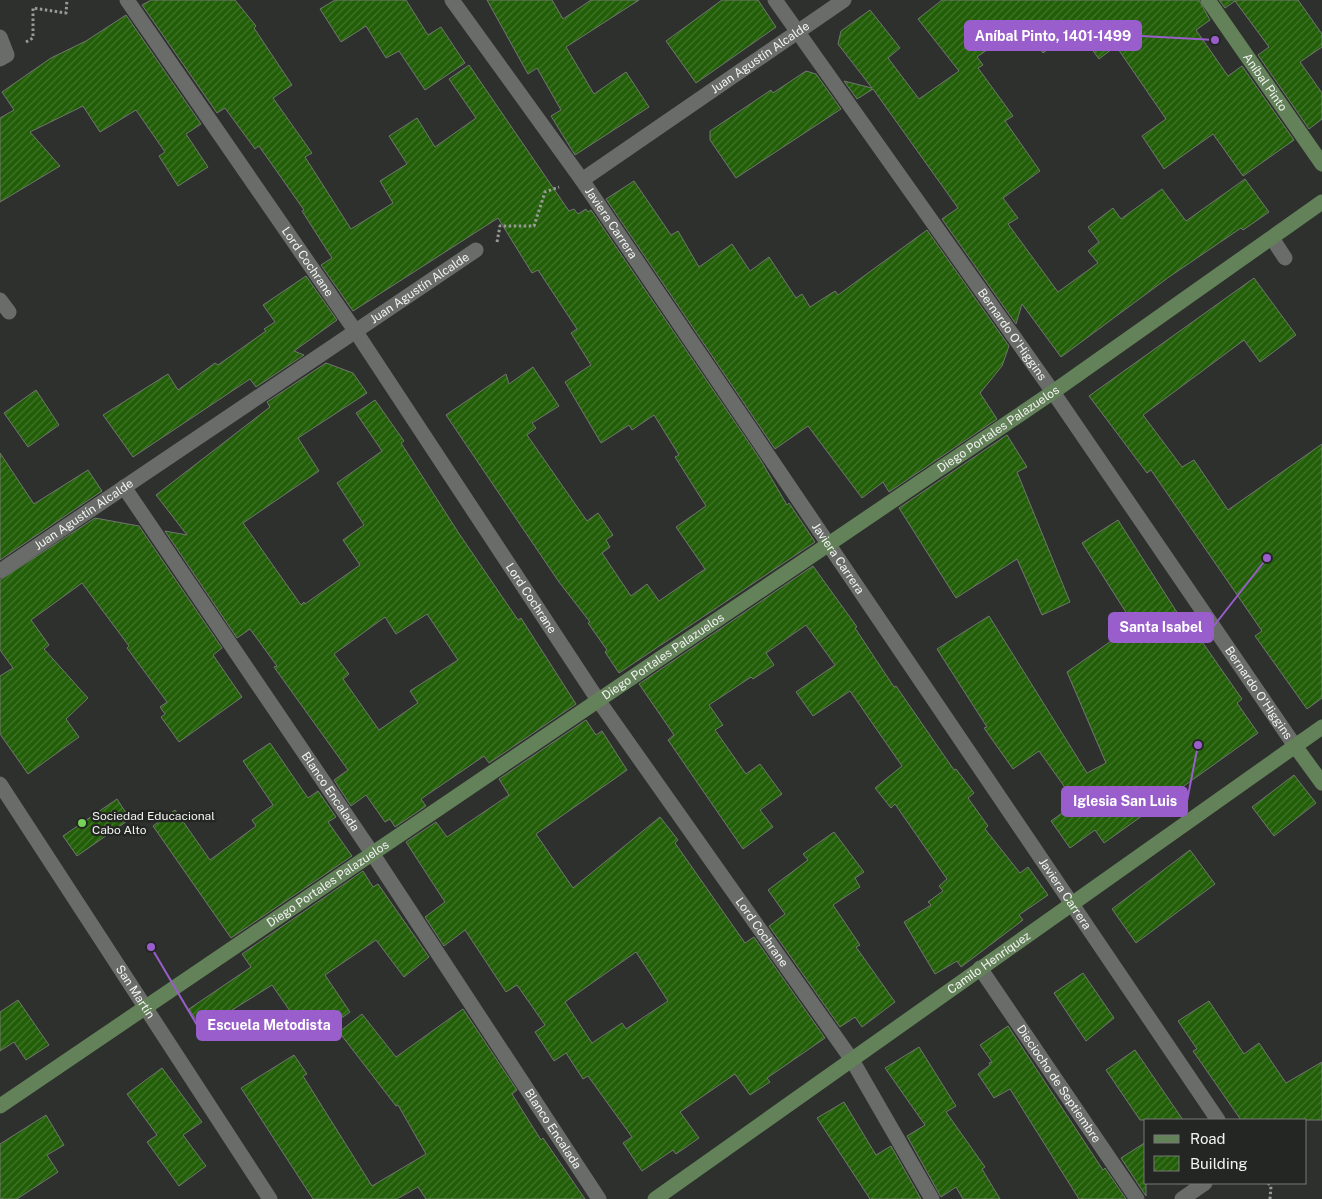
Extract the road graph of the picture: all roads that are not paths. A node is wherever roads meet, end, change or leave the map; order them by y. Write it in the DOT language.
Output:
graph roads {
  1 [pos="127,0"];
  2 [pos="452,0"];
  3 [pos="775,0"];
  4 [pos="844,0"];
  5 [pos="1208,0"];
  6 [pos="797,32"];
  7 [pos="0,37"];
  8 [pos="3,57"];
  9 [pos="1322,164"];
  10 [pos="582,180"];
  11 [pos="1322,202"];
  12 [pos="1272,238"];
  13 [pos="476,250"];
  14 [pos="1286,258"];
  15 [pos="0,300"];
  16 [pos="9,312"];
  17 [pos="356,332"];
  18 [pos="1053,392"];
  19 [pos="124,487"];
  20 [pos="828,544"];
  21 [pos="0,571"];
  22 [pos="598,700"];
  23 [pos="1322,727"];
  24 [pos="1295,746"];
  25 [pos="1322,783"];
  26 [pos="0,784"];
  27 [pos="372,853"];
  28 [pos="1072,905"];
  29 [pos="980,968"];
  30 [pos="144,1008"];
  31 [pos="852,1060"];
  32 [pos="0,1106"];
  33 [pos="1217,1119"];
  34 [pos="1204,1184"];
  35 [pos="270,1199"];
  36 [pos="599,1199"];
  37 [pos="656,1199"];
  38 [pos="932,1199"];
  39 [pos="1137,1199"];
  40 [pos="1182,1199"];
  1 -- 17 [label="street, Lord Cochrane"];
  2 -- 10 [label="street, Javiera Carrera"];
  3 -- 6 [label="street, Bernardo O'Higgins"];
  4 -- 6 [label="street, Juan Agustín Alcalde"];
  5 -- 9 [label="street, Aníbal Pinto"];
  6 -- 10 [label="street, Juan Agustín Alcalde"];
  6 -- 18 [label="street, Bernardo O'Higgins"];
  7 -- 8 [label="street"];
  10 -- 20 [label="street, Javiera Carrera"];
  11 -- 12 [label="street, Diego Portales Palazuelos"];
  12 -- 14 [label="street"];
  12 -- 18 [label="street, Diego Portales Palazuelos"];
  13 -- 17 [label="street, Juan Agustín Alcalde"];
  15 -- 16 [label="street"];
  17 -- 19 [label="street, Juan Agustín Alcalde"];
  17 -- 22 [label="street, Lord Cochrane"];
  18 -- 20 [label="street, Diego Portales Palazuelos"];
  18 -- 24 [label="street, Bernardo O'Higgins"];
  19 -- 21 [label="street, Juan Agustín Alcalde"];
  19 -- 27 [label="street, Blanco Encalada"];
  20 -- 22 [label="street, Diego Portales Palazuelos"];
  20 -- 28 [label="street, Javiera Carrera"];
  22 -- 27 [label="street, Diego Portales Palazuelos"];
  22 -- 31 [label="street, Lord Cochrane"];
  23 -- 24 [label="street, Camilo Henríquez"];
  24 -- 25 [label="street"];
  24 -- 28 [label="street, Camilo Henríquez"];
  26 -- 30 [label="street, San Martín"];
  27 -- 30 [label="street, Diego Portales Palazuelos"];
  27 -- 36 [label="street, Blanco Encalada"];
  28 -- 29 [label="street, Camilo Henríquez"];
  28 -- 33 [label="street, Javiera Carrera"];
  29 -- 31 [label="street, Camilo Henríquez"];
  29 -- 39 [label="street, Dieciocho de Septiembre"];
  30 -- 32 [label="street, Diego Portales Palazuelos"];
  30 -- 35 [label="street, San Martín"];
  31 -- 37 [label="street, Camilo Henríquez"];
  31 -- 38 [label="street, Lord Cochrane"];
  34 -- 40 [label="street"];
}
